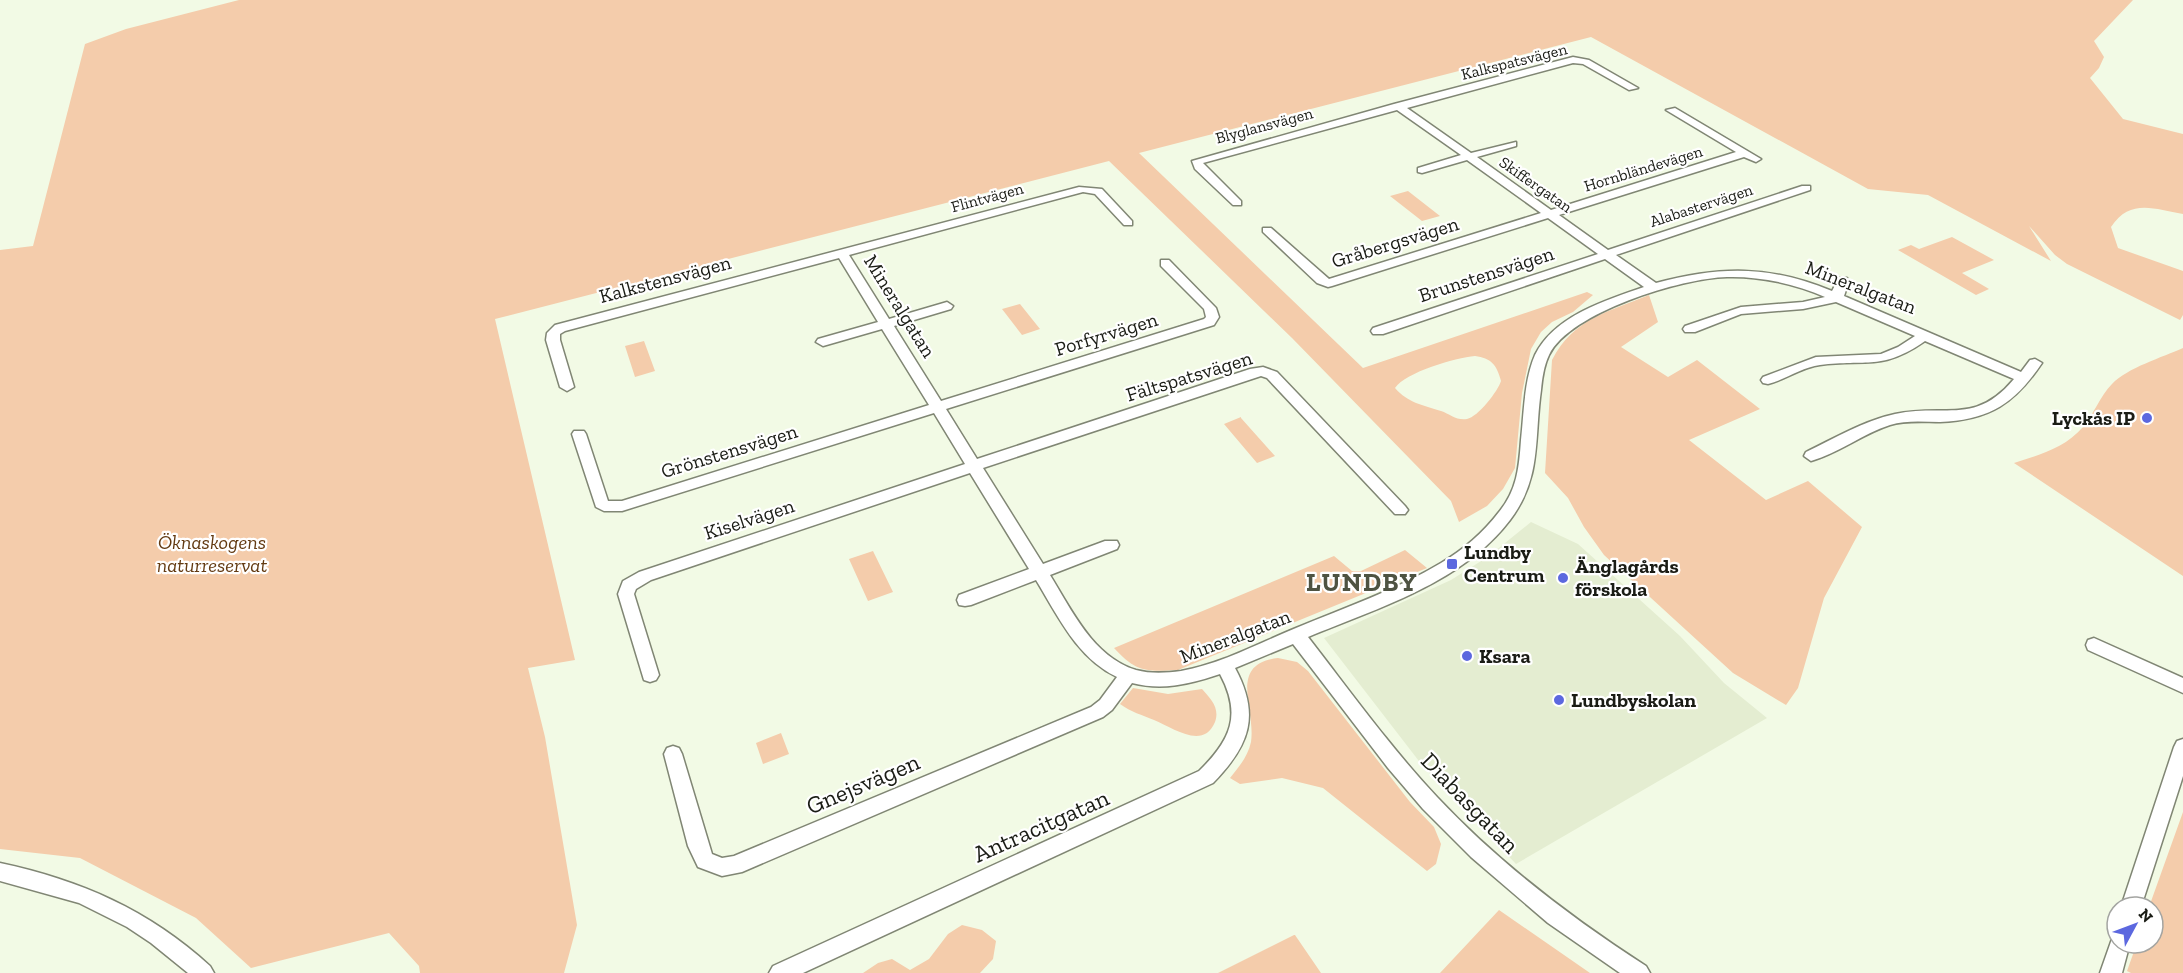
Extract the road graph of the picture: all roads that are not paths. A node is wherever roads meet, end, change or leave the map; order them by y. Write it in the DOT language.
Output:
graph roads {
  1 [pos="1633,88"];
  2 [pos="1398,106"];
  3 [pos="1671,110"];
  4 [pos="1512,144"];
  5 [pos="1745,153"];
  6 [pos="1469,157"];
  7 [pos="1756,159"];
  8 [pos="1422,170"];
  9 [pos="1806,188"];
  10 [pos="1237,203"];
  11 [pos="1550,214"];
  12 [pos="1128,223"];
  13 [pos="1267,230"];
  14 [pos="842,253"];
  15 [pos="1607,254"];
  16 [pos="1166,263"];
  17 [pos="1843,281"];
  18 [pos="1654,288"];
  19 [pos="1837,297"];
  20 [pos="947,306"];
  21 [pos="887,323"];
  22 [pos="1690,329"];
  23 [pos="1378,331"];
  24 [pos="1925,335"];
  25 [pos="823,342"];
  26 [pos="2035,363"];
  27 [pos="2023,378"];
  28 [pos="1767,380"];
  29 [pos="567,387"];
  30 [pos="938,407"];
  31 [pos="579,434"];
  32 [pos="1811,456"];
  33 [pos="974,466"];
  34 [pos="1400,510"];
  35 [pos="1111,545"];
  36 [pos="1039,572"];
  37 [pos="964,600"];
  38 [pos="1296,635"];
  39 [pos="2094,645"];
  40 [pos="1224,665"];
  41 [pos="650,675"];
  42 [pos="1128,675"];
  43 [pos="2183,686"];
  44 [pos="2183,747"];
  45 [pos="673,754"];
  46 [pos="0,872"];
  47 [pos="2135,895"];
  48 [pos="2116,955"];
  49 [pos="203,973"];
  50 [pos="780,973"];
  51 [pos="1639,973"];
  52 [pos="2111,973"];
  1 -- 2 [label="street, Kalkspatsvägen"];
  2 -- 6 [label="street, Skiffergatan"];
  2 -- 10 [label="street, Blyglansvägen"];
  3 -- 5 [label="street, Hornbländevägen"];
  4 -- 6 [label="street"];
  5 -- 7 [label="street, Hornbländevägen"];
  5 -- 11 [label="street, Hornbländevägen"];
  6 -- 8 [label="street"];
  6 -- 11 [label="street, Skiffergatan"];
  9 -- 15 [label="street, Alabastervägen"];
  11 -- 13 [label="street, Gråbergsvägen"];
  11 -- 15 [label="street, Skiffergatan"];
  12 -- 14 [label="street, Flintvägen"];
  14 -- 21 [label="street, Mineralgatan"];
  14 -- 29 [label="street, Kalkstensvägen"];
  15 -- 18 [label="street, Skiffergatan"];
  15 -- 23 [label="street, Brunstensvägen"];
  16 -- 30 [label="street, Porfyrvägen"];
  17 -- 19 [label="street"];
  18 -- 19 [label="street, Mineralgatan"];
  18 -- 38 [label="street, Mineralgatan"];
  19 -- 22 [label="street"];
  19 -- 24 [label="street, Mineralgatan"];
  20 -- 21 [label="street"];
  21 -- 25 [label="street"];
  21 -- 30 [label="street, Mineralgatan"];
  24 -- 27 [label="street, Mineralgatan"];
  24 -- 28 [label="street"];
  26 -- 27 [label="street"];
  27 -- 32 [label="street"];
  30 -- 31 [label="street, Grönstensvägen"];
  30 -- 33 [label="street, Mineralgatan"];
  33 -- 34 [label="street, Fältspatsvägen"];
  33 -- 36 [label="street, Mineralgatan"];
  33 -- 41 [label="street, Kiselvägen"];
  35 -- 36 [label="street"];
  36 -- 37 [label="street"];
  36 -- 42 [label="street, Mineralgatan"];
  38 -- 40 [label="street, Mineralgatan"];
  38 -- 51 [label="street, Diabasgatan"];
  39 -- 43 [label="street"];
  40 -- 42 [label="street, Mineralgatan"];
  40 -- 50 [label="street, Antracitgatan"];
  42 -- 45 [label="street, Gnejsvägen"];
  44 -- 47 [label="street"];
  46 -- 49 [label="street"];
  48 -- 52 [label="street"];
}
